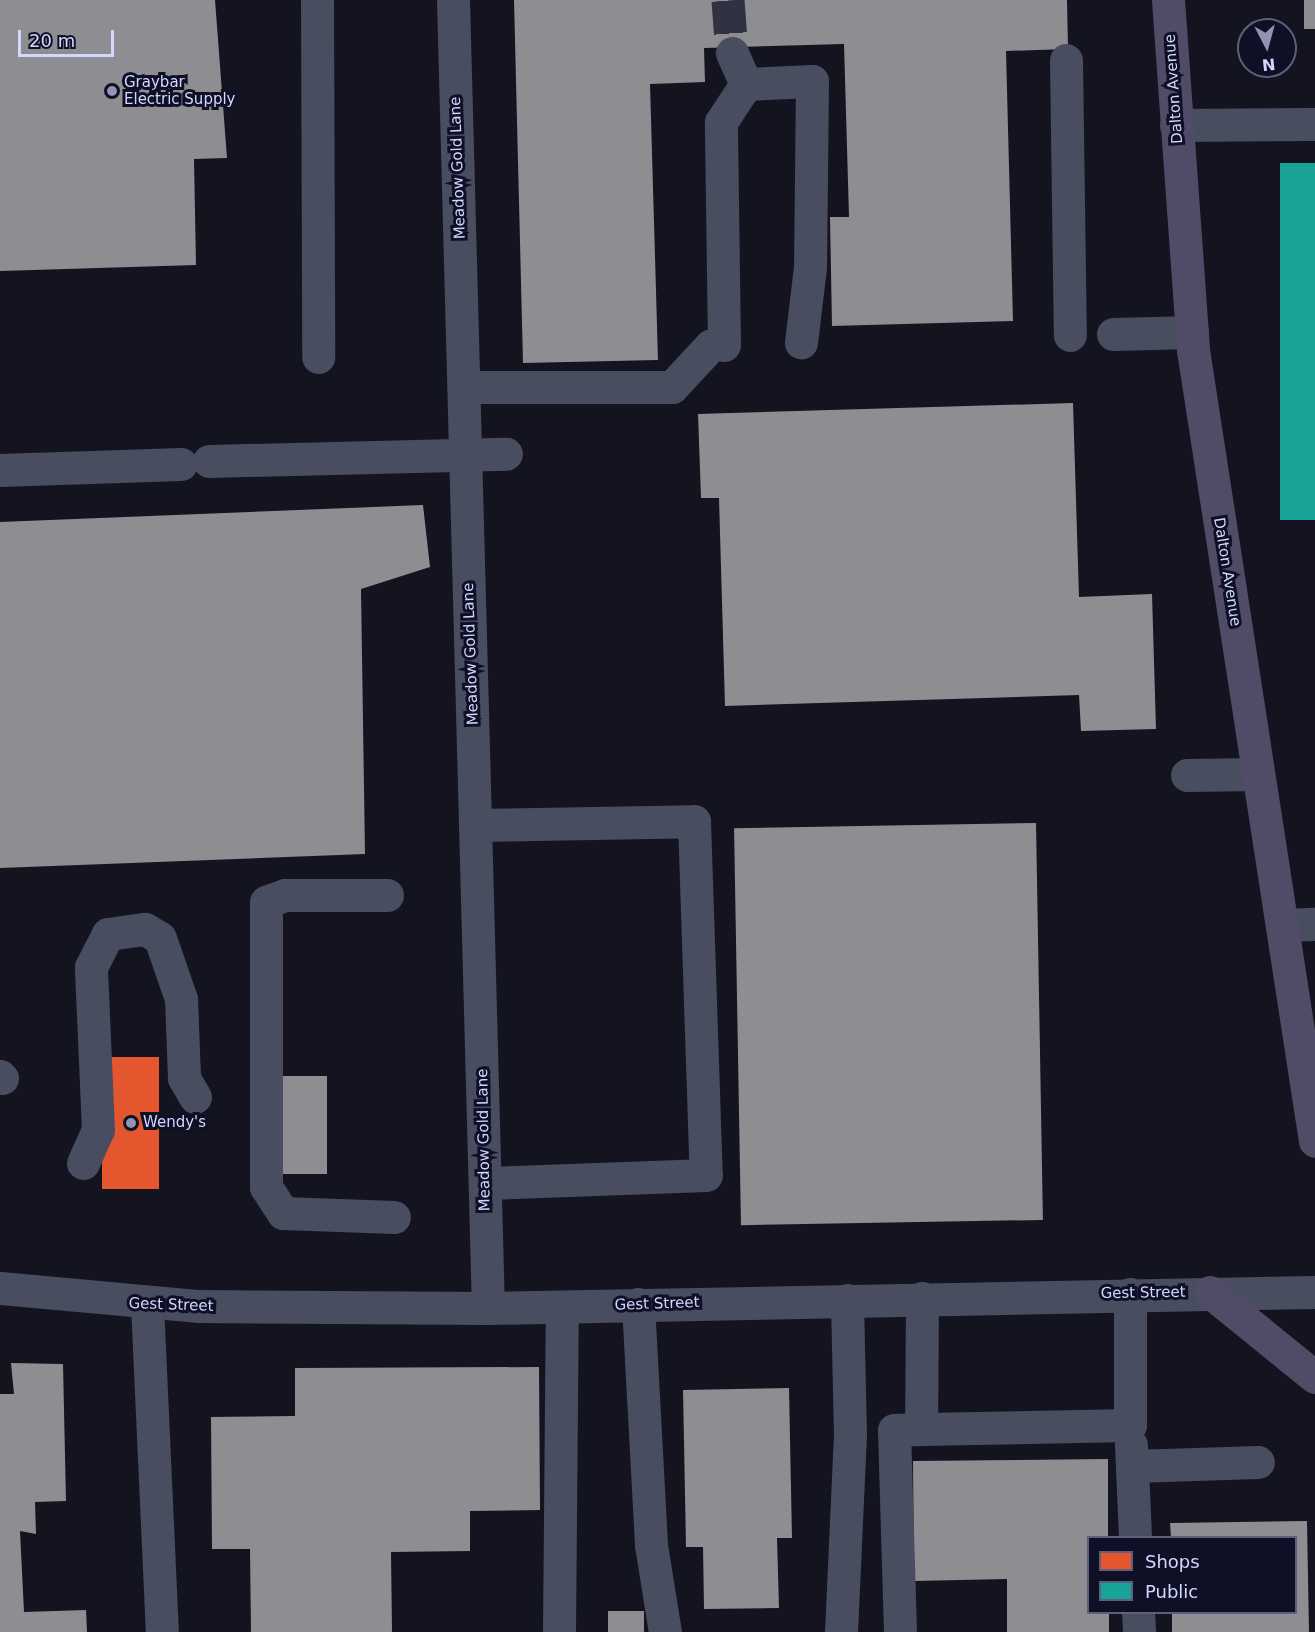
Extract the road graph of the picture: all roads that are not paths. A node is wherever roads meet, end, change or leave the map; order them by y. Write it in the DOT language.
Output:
graph roads {
  1 [pos="317,0"];
  2 [pos="453,0"];
  3 [pos="1168,5"];
  4 [pos="732,53"];
  5 [pos="1066,60"];
  6 [pos="746,84"];
  7 [pos="1315,123"];
  8 [pos="1176,125"];
  9 [pos="1192,332"];
  10 [pos="1113,334"];
  11 [pos="1070,335"];
  12 [pos="801,342"];
  13 [pos="318,357"];
  14 [pos="464,387"];
  15 [pos="506,454"];
  16 [pos="465,455"];
  17 [pos="0,470"];
  18 [pos="1258,774"];
  19 [pos="1187,775"];
  20 [pos="475,825"];
  21 [pos="387,895"];
  22 [pos="1315,924"];
  23 [pos="1282,925"];
  24 [pos="195,1097"];
  25 [pos="1314,1122"];
  26 [pos="83,1163"];
  27 [pos="485,1183"];
  28 [pos="394,1217"];
  29 [pos="0,1288"];
  30 [pos="1210,1292"];
  31 [pos="1315,1292"];
  32 [pos="1130,1294"];
  33 [pos="922,1298"];
  34 [pos="847,1300"];
  35 [pos="147,1304"];
  36 [pos="638,1304"];
  37 [pos="488,1308"];
  38 [pos="562,1308"];
  39 [pos="1315,1377"];
  40 [pos="1130,1425"];
  41 [pos="907,1429"];
  42 [pos="850,1434"];
  43 [pos="1258,1462"];
  44 [pos="1132,1466"];
  45 [pos="1135,1536"];
  46 [pos="1138,1614"];
  47 [pos="162,1632"];
  48 [pos="559,1632"];
  49 [pos="665,1632"];
  50 [pos="841,1632"];
  51 [pos="900,1632"];
  52 [pos="1139,1632"];
  1 -- 13 [label="street"];
  2 -- 14 [label="street, Meadow Gold Lane"];
  3 -- 8 [label="main road, Dalton Avenue"];
  4 -- 6 [label="street"];
  5 -- 11 [label="street"];
  6 -- 12 [label="street"];
  6 -- 14 [label="street"];
  7 -- 8 [label="street"];
  8 -- 9 [label="main road, Dalton Avenue"];
  9 -- 10 [label="street"];
  9 -- 18 [label="main road, Dalton Avenue"];
  14 -- 16 [label="street, Meadow Gold Lane"];
  15 -- 16 [label="street"];
  16 -- 17 [label="street"];
  16 -- 20 [label="street, Meadow Gold Lane"];
  18 -- 19 [label="street"];
  18 -- 23 [label="main road, Dalton Avenue"];
  20 -- 27 [label="street, Meadow Gold Lane"];
  20 -- 27 [label="street"];
  21 -- 28 [label="street"];
  22 -- 23 [label="street"];
  23 -- 25 [label="main road, Dalton Avenue"];
  24 -- 26 [label="street"];
  27 -- 37 [label="street, Meadow Gold Lane"];
  29 -- 35 [label="street, Gest Street"];
  30 -- 31 [label="street, Gest Street"];
  30 -- 32 [label="street, Gest Street"];
  30 -- 39 [label="main road"];
  32 -- 33 [label="street, Gest Street"];
  32 -- 40 [label="street"];
  33 -- 34 [label="street, Gest Street"];
  33 -- 41 [label="street"];
  34 -- 36 [label="street, Gest Street"];
  34 -- 42 [label="street"];
  35 -- 37 [label="street, Gest Street"];
  35 -- 47 [label="street"];
  36 -- 38 [label="street, Gest Street"];
  36 -- 49 [label="street"];
  37 -- 38 [label="street, Gest Street"];
  38 -- 48 [label="street"];
  40 -- 41 [label="street"];
  40 -- 44 [label="street"];
  41 -- 42 [label="street"];
  41 -- 51 [label="street"];
  42 -- 50 [label="street"];
  43 -- 44 [label="street"];
  44 -- 45 [label="street"];
  46 -- 52 [label="street"];
}
